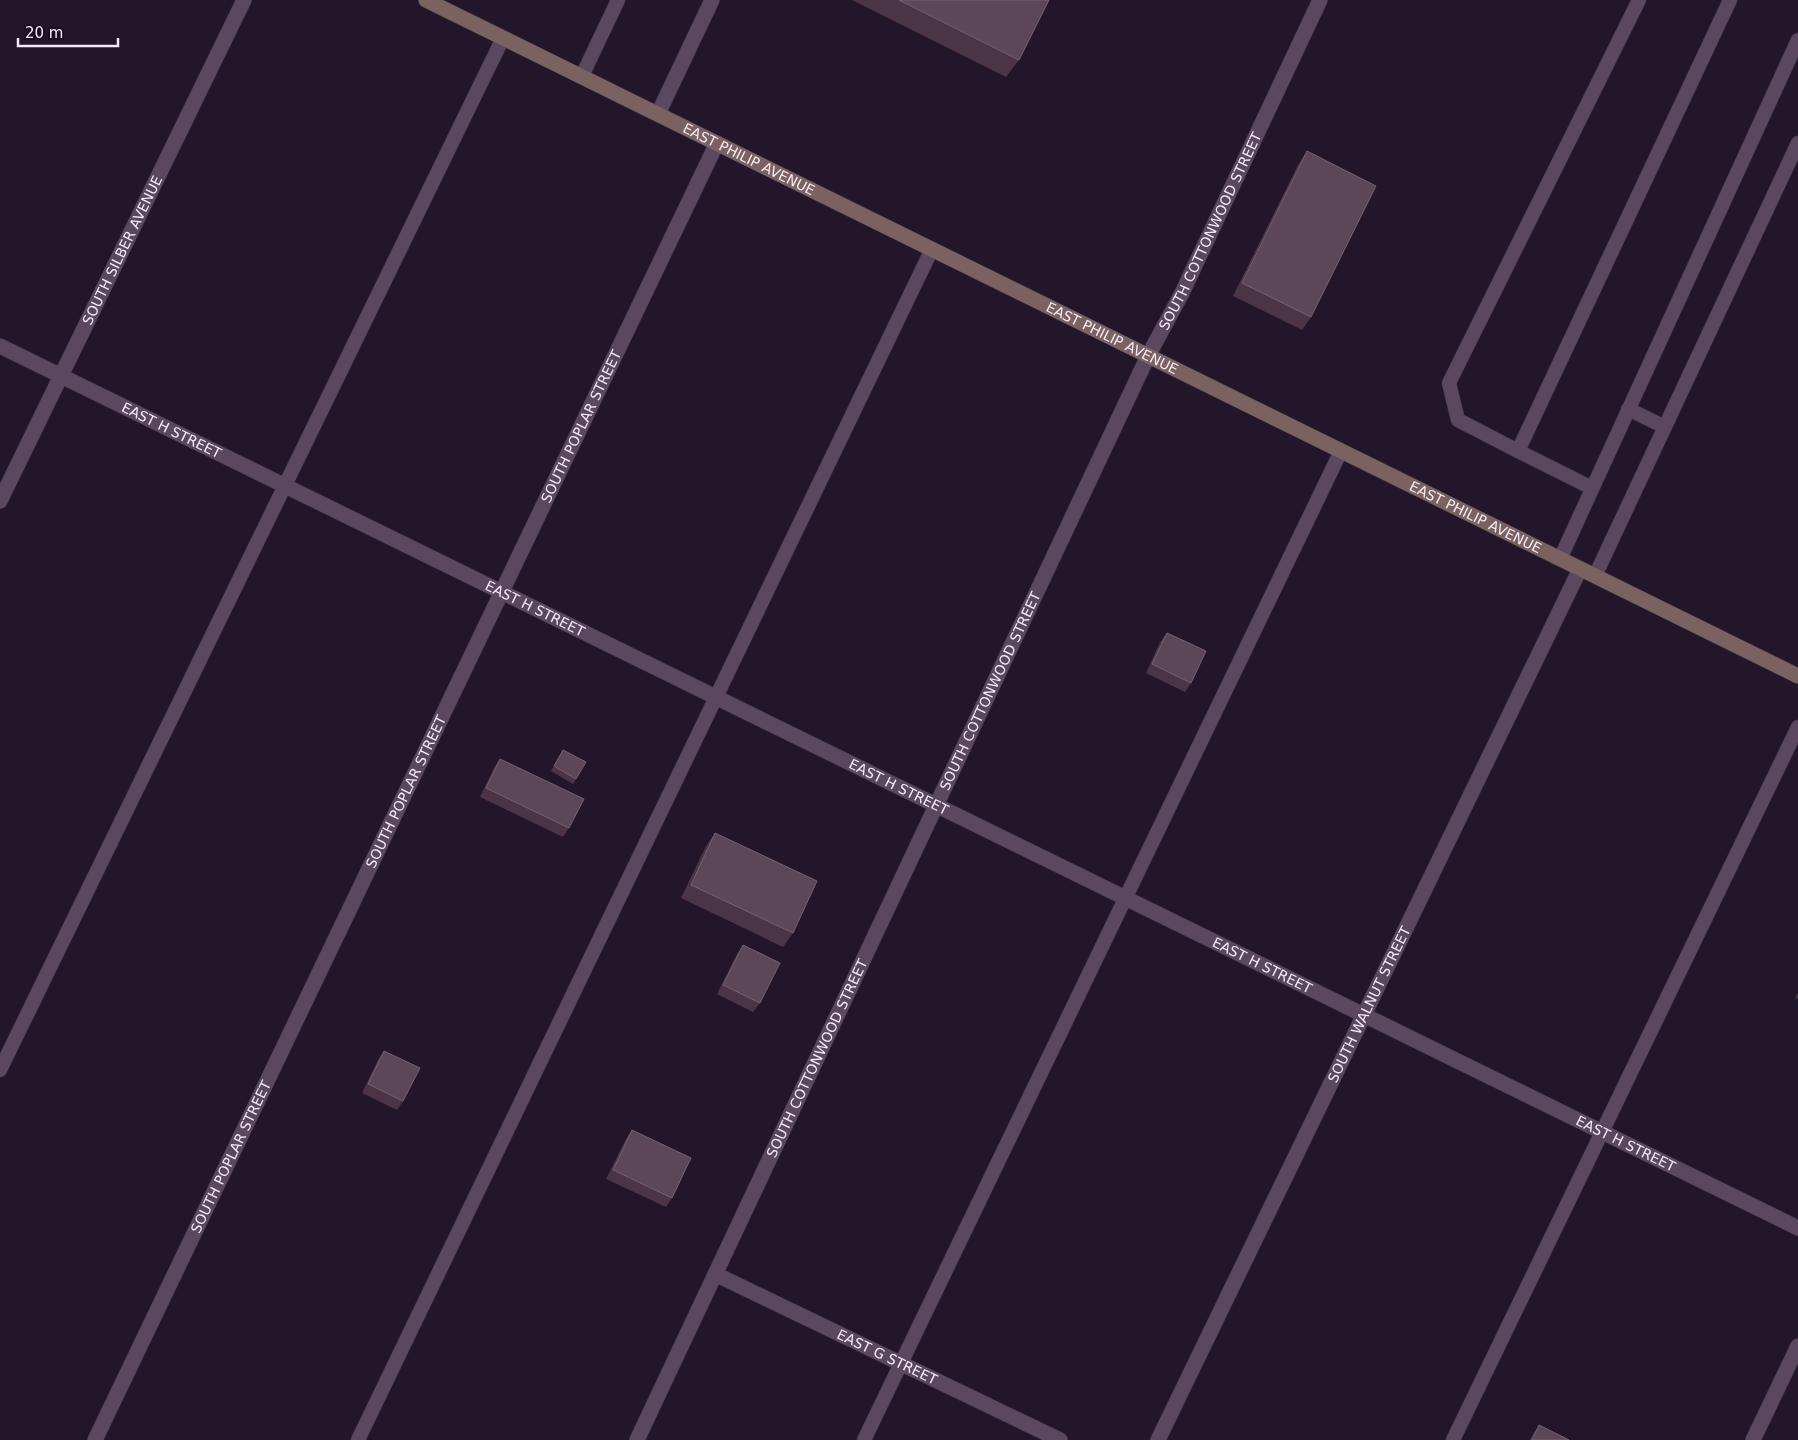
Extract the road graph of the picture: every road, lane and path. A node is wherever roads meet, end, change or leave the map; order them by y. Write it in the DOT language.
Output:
graph roads {
  1 [pos="244,0"];
  2 [pos="426,0"];
  3 [pos="618,0"];
  4 [pos="712,0"];
  5 [pos="1320,0"];
  6 [pos="1639,0"];
  7 [pos="1730,0"];
  8 [pos="503,38"];
  9 [pos="1798,40"];
  10 [pos="582,76"];
  11 [pos="658,114"];
  12 [pos="717,143"];
  13 [pos="1798,143"];
  14 [pos="932,249"];
  15 [pos="0,346"];
  16 [pos="1148,356"];
  17 [pos="60,376"];
  18 [pos="1628,409"];
  19 [pos="1665,427"];
  20 [pos="1518,451"];
  21 [pos="1341,452"];
  22 [pos="284,486"];
  23 [pos="1592,488"];
  24 [pos="0,501"];
  25 [pos="1560,559"];
  26 [pos="1580,569"];
  27 [pos="1595,576"];
  28 [pos="501,592"];
  29 [pos="1798,676"];
  30 [pos="716,698"];
  31 [pos="1798,727"];
  32 [pos="936,805"];
  33 [pos="1126,898"];
  34 [pos="1364,1015"];
  35 [pos="0,1070"];
  36 [pos="1604,1132"];
  37 [pos="1798,1228"];
  38 [pos="715,1274"];
  39 [pos="1798,1346"];
  40 [pos="901,1363"];
  41 [pos="95,1440"];
  42 [pos="358,1440"];
  43 [pos="637,1440"];
  44 [pos="864,1440"];
  45 [pos="1060,1440"];
  46 [pos="1158,1440"];
  47 [pos="1454,1440"];
  48 [pos="1753,1440"];
  1 -- 17 [label="street, SOUTH SILBER AVENUE"];
  2 -- 8 [label="main road, EAST PHILIP AVENUE"];
  3 -- 10 [label="lane"];
  4 -- 11 [label="street"];
  5 -- 16 [label="street, SOUTH COTTONWOOD STREET"];
  6 -- 20 [label="lane"];
  7 -- 20 [label="lane"];
  8 -- 10 [label="main road, EAST PHILIP AVENUE"];
  8 -- 22 [label="lane"];
  9 -- 18 [label="lane"];
  10 -- 11 [label="main road, EAST PHILIP AVENUE"];
  11 -- 12 [label="main road, EAST PHILIP AVENUE"];
  12 -- 14 [label="main road, EAST PHILIP AVENUE"];
  12 -- 28 [label="street, SOUTH POPLAR STREET"];
  13 -- 19 [label="lane"];
  14 -- 16 [label="main road, EAST PHILIP AVENUE"];
  14 -- 30 [label="lane"];
  15 -- 17 [label="street, EAST H STREET"];
  16 -- 21 [label="main road, EAST PHILIP AVENUE"];
  16 -- 32 [label="street, SOUTH COTTONWOOD STREET"];
  17 -- 22 [label="street, EAST H STREET"];
  17 -- 24 [label="street, SOUTH SILBER AVENUE"];
  18 -- 19 [label="lane"];
  18 -- 23 [label="lane"];
  19 -- 27 [label="lane"];
  20 -- 23 [label="lane"];
  21 -- 25 [label="main road, EAST PHILIP AVENUE"];
  21 -- 33 [label="lane"];
  22 -- 28 [label="street, EAST H STREET"];
  22 -- 35 [label="lane"];
  23 -- 25 [label="lane"];
  25 -- 26 [label="main road, EAST PHILIP AVENUE"];
  26 -- 27 [label="main road, EAST PHILIP AVENUE"];
  26 -- 34 [label="street, SOUTH WALNUT STREET"];
  27 -- 29 [label="main road, EAST PHILIP AVENUE"];
  28 -- 30 [label="street, EAST H STREET"];
  28 -- 41 [label="street, SOUTH POPLAR STREET"];
  30 -- 32 [label="street, EAST H STREET"];
  30 -- 42 [label="lane"];
  31 -- 36 [label="lane"];
  32 -- 33 [label="street, EAST H STREET"];
  32 -- 38 [label="street, SOUTH COTTONWOOD STREET"];
  33 -- 34 [label="street, EAST H STREET"];
  33 -- 40 [label="lane"];
  34 -- 36 [label="street, EAST H STREET"];
  34 -- 46 [label="street, SOUTH WALNUT STREET"];
  36 -- 37 [label="street, EAST H STREET"];
  36 -- 47 [label="lane"];
  38 -- 40 [label="street, EAST G STREET"];
  38 -- 43 [label="street, SOUTH COTTONWOOD STREET"];
  39 -- 48 [label="street"];
  40 -- 44 [label="lane"];
  40 -- 45 [label="street, EAST G STREET"];
}
